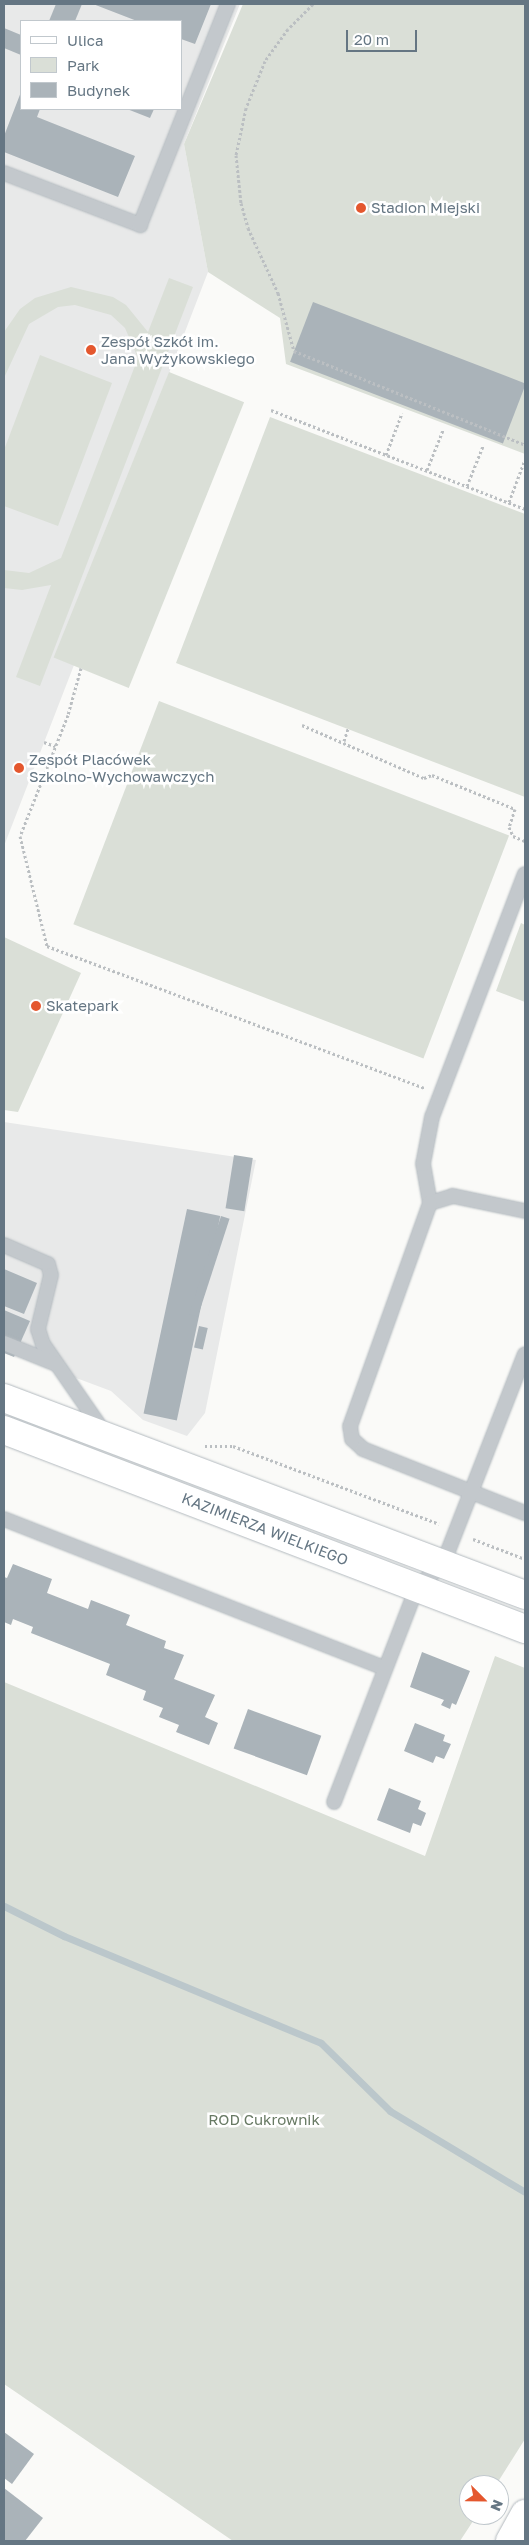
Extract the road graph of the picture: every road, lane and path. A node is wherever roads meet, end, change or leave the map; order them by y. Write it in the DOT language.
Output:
graph roads {
  1 [pos="228,4"];
  2 [pos="313,4"];
  3 [pos="4,173"];
  4 [pos="271,410"];
  5 [pos="402,413"];
  6 [pos="443,430"];
  7 [pos="525,445"];
  8 [pos="483,446"];
  9 [pos="386,455"];
  10 [pos="524,462"];
  11 [pos="427,470"];
  12 [pos="467,486"];
  13 [pos="508,502"];
  14 [pos="525,508"];
  15 [pos="81,668"];
  16 [pos="302,725"];
  17 [pos="348,729"];
  18 [pos="344,741"];
  19 [pos="44,742"];
  20 [pos="55,746"];
  21 [pos="525,841"];
  22 [pos="525,874"];
  23 [pos="441,1094"];
  24 [pos="430,1203"];
  25 [pos="525,1211"];
  26 [pos="4,1245"];
  27 [pos="4,1343"];
  28 [pos="525,1354"];
  29 [pos="56,1364"];
  30 [pos="4,1398"];
  31 [pos="4,1430"];
  32 [pos="107,1437"];
  33 [pos="202,1446"];
  34 [pos="472,1492"];
  35 [pos="525,1513"];
  36 [pos="4,1519"];
  37 [pos="456,1531"];
  38 [pos="525,1559"];
  39 [pos="443,1564"];
  40 [pos="416,1587"];
  41 [pos="525,1595"];
  42 [pos="525,1629"];
  43 [pos="385,1668"];
  44 [pos="334,1802"];
  45 [pos="525,2514"];
  46 [pos="510,2541"];
  1 -- 3 [label="lane"];
  2 -- 7 [label="path"];
  4 -- 9 [label="path"];
  5 -- 9 [label="path"];
  6 -- 11 [label="path"];
  8 -- 12 [label="path"];
  9 -- 11 [label="path"];
  10 -- 13 [label="path"];
  11 -- 12 [label="path"];
  12 -- 13 [label="path"];
  13 -- 14 [label="path"];
  15 -- 20 [label="path"];
  16 -- 18 [label="path"];
  17 -- 18 [label="path"];
  18 -- 21 [label="path"];
  19 -- 20 [label="path"];
  20 -- 23 [label="path"];
  22 -- 23 [label="lane"];
  23 -- 24 [label="lane"];
  24 -- 25 [label="lane"];
  24 -- 34 [label="lane"];
  26 -- 29 [label="lane"];
  27 -- 29 [label="lane"];
  28 -- 34 [label="lane"];
  29 -- 32 [label="lane"];
  30 -- 32 [label="main road, KAZIMIERZA WIELKIEGO"];
  31 -- 40 [label="main road, KAZIMIERZA WIELKIEGO"];
  32 -- 39 [label="main road, KAZIMIERZA WIELKIEGO"];
  33 -- 37 [label="path"];
  34 -- 35 [label="lane"];
  34 -- 37 [label="lane"];
  36 -- 43 [label="lane"];
  37 -- 38 [label="path"];
  37 -- 39 [label="lane"];
  39 -- 40 [label="lane"];
  39 -- 41 [label="main road, KAZIMIERZA WIELKIEGO"];
  40 -- 42 [label="main road, KAZIMIERZA WIELKIEGO"];
  40 -- 43 [label="lane"];
  43 -- 44 [label="lane"];
  45 -- 46 [label="main road"];
}
